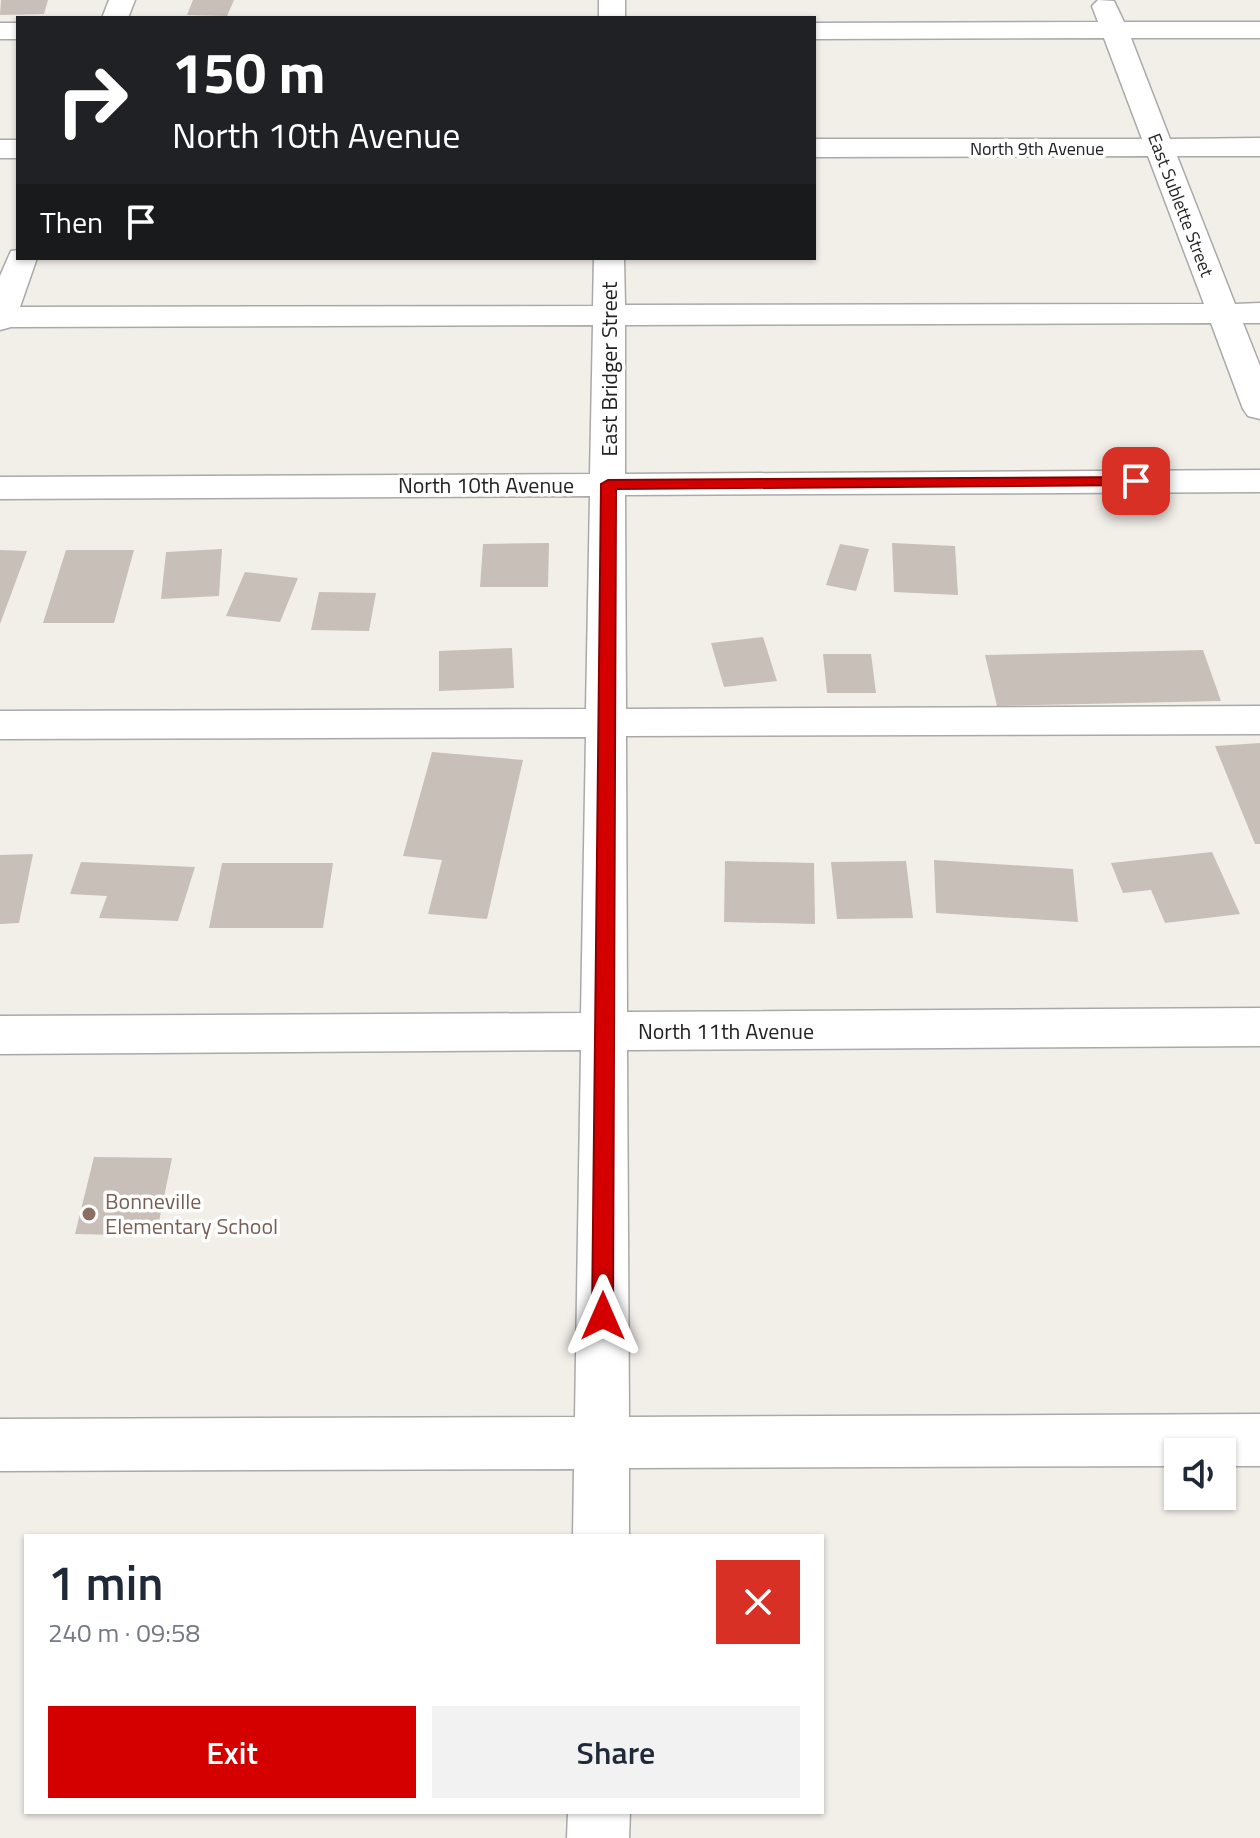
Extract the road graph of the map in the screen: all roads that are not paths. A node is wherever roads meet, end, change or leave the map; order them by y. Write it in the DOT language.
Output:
graph roads {
  1 [pos="1102,0"];
  2 [pos="1114,30"];
  3 [pos="1260,30"];
  4 [pos="816,31"];
  5 [pos="1159,147"];
  6 [pos="1260,147"];
  7 [pos="816,148"];
  8 [pos="21,260"];
  9 [pos="609,260"];
  10 [pos="1223,313"];
  11 [pos="1260,313"];
  12 [pos="610,315"];
  13 [pos="0,318"];
  14 [pos="1260,409"];
  15 [pos="1260,481"];
  16 [pos="608,484"];
  17 [pos="0,488"];
  18 [pos="1260,720"];
  19 [pos="607,723"];
  20 [pos="0,725"];
  21 [pos="1260,1027"];
  22 [pos="605,1032"];
  23 [pos="0,1035"];
  24 [pos="1260,1440"];
  25 [pos="602,1442"];
  26 [pos="0,1445"];
  27 [pos="601,1534"];
  28 [pos="599,1814"];
  29 [pos="598,1838"];
  1 -- 2 [label="street, East Sublette Street"];
  2 -- 3 [label="street"];
  2 -- 4 [label="street"];
  2 -- 5 [label="street, East Sublette Street"];
  5 -- 6 [label="street, North 9th Avenue"];
  5 -- 7 [label="street, North 9th Avenue"];
  5 -- 10 [label="street, East Sublette Street"];
  8 -- 13 [label="street"];
  9 -- 12 [label="street, East Bridger Street"];
  10 -- 11 [label="street"];
  10 -- 12 [label="street"];
  10 -- 14 [label="street, East Sublette Street"];
  12 -- 13 [label="street"];
  12 -- 16 [label="street, East Bridger Street"];
  15 -- 16 [label="street, North 10th Avenue"];
  16 -- 17 [label="street, North 10th Avenue"];
  16 -- 19 [label="street, East Bridger Street"];
  18 -- 19 [label="street"];
  19 -- 20 [label="street"];
  19 -- 22 [label="street, East Bridger Street"];
  21 -- 22 [label="street, North 11th Avenue"];
  22 -- 23 [label="street, North 11th Avenue"];
  22 -- 25 [label="street, East Bridger Street"];
  24 -- 25 [label="street"];
  25 -- 26 [label="street"];
  25 -- 27 [label="street, East Bridger Street"];
  28 -- 29 [label="street"];
}
